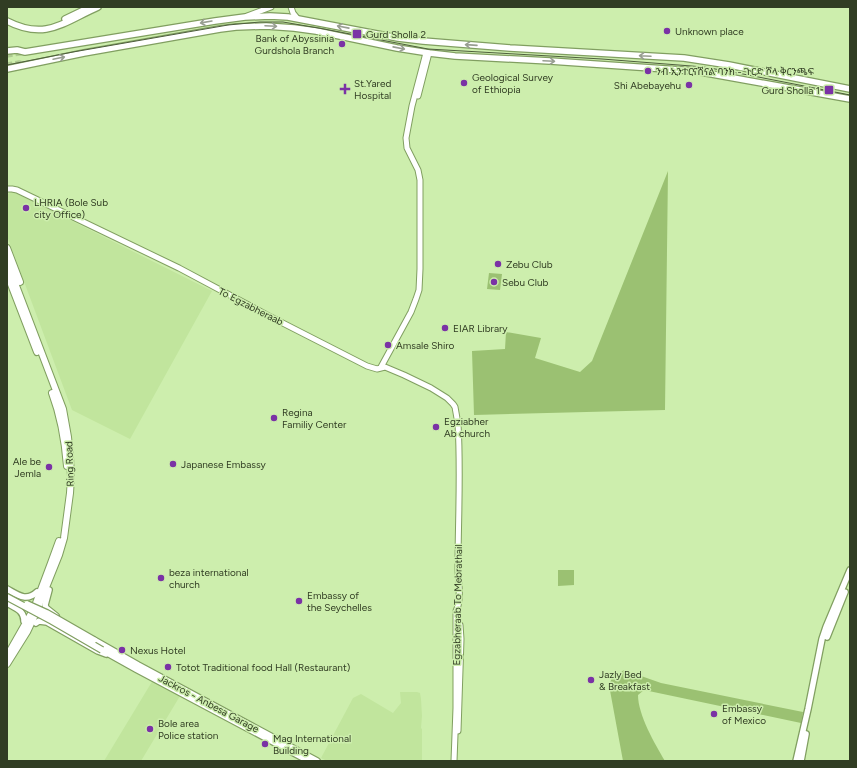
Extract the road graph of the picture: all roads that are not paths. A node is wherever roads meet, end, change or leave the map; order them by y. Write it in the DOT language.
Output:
graph roads {
  1 [pos="90,7"];
  2 [pos="98,7"];
  3 [pos="271,7"];
  4 [pos="291,7"];
  5 [pos="7,17"];
  6 [pos="245,17"];
  7 [pos="297,18"];
  8 [pos="7,21"];
  9 [pos="510,48"];
  10 [pos="7,51"];
  11 [pos="428,53"];
  12 [pos="510,59"];
  13 [pos="7,69"];
  14 [pos="850,89"];
  15 [pos="850,99"];
  16 [pos="7,189"];
  17 [pos="7,248"];
  18 [pos="7,262"];
  19 [pos="7,274"];
  20 [pos="7,279"];
  21 [pos="13,291"];
  22 [pos="383,367"];
  23 [pos="458,449"];
  24 [pos="850,570"];
  25 [pos="850,579"];
  26 [pos="7,589"];
  27 [pos="49,590"];
  28 [pos="37,592"];
  29 [pos="7,593"];
  30 [pos="7,597"];
  31 [pos="7,604"];
  32 [pos="458,606"];
  33 [pos="24,621"];
  34 [pos="36,623"];
  35 [pos="102,647"];
  36 [pos="110,654"];
  37 [pos="7,656"];
  38 [pos="7,664"];
  39 [pos="206,704"];
  40 [pos="309,761"];
  41 [pos="317,761"];
  42 [pos="454,761"];
  43 [pos="457,761"];
  44 [pos="796,761"];
  45 [pos="801,761"];
  1 -- 5 [label="main road"];
  2 -- 8 [label="main road"];
  3 -- 6 [label="main road"];
  4 -- 7 [label="main road"];
  6 -- 7 [label="main road"];
  6 -- 10 [label="main road, one-way"];
  9 -- 7 [label="main road, one-way"];
  9 -- 12 [label="main road"];
  14 -- 9 [label="main road, one-way"];
  11 -- 12 [label="main road"];
  13 -- 11 [label="main road, one-way"];
  11 -- 22 [label="main road"];
  12 -- 15 [label="main road, one-way"];
  16 -- 22 [label="main road, To Egzabheraab"];
  17 -- 18 [label="highway"];
  18 -- 38 [label="highway, Ring Road"];
  19 -- 21 [label="highway, Ring Road"];
  20 -- 21 [label="highway"];
  21 -- 37 [label="highway, Ring Road"];
  22 -- 23 [label="main road, To Egzabheraab"];
  23 -- 32 [label="main road, Egzabheraab To Mebrathail"];
  24 -- 44 [label="main road"];
  25 -- 45 [label="main road"];
  26 -- 28 [label="main road"];
  27 -- 35 [label="main road"];
  29 -- 35 [label="main road, bridge"];
  30 -- 35 [label="main road, bridge"];
  31 -- 33 [label="main road"];
  32 -- 42 [label="main road, Egzabheraab To Mebrathail"];
  32 -- 43 [label="main road"];
  34 -- 36 [label="main road"];
  35 -- 36 [label="main road"];
  35 -- 39 [label="main road, Jackros - Anbesa Garage"];
  36 -- 39 [label="main road"];
  39 -- 40 [label="main road"];
  39 -- 41 [label="main road, Jackros - Anbesa Garage"];
}
